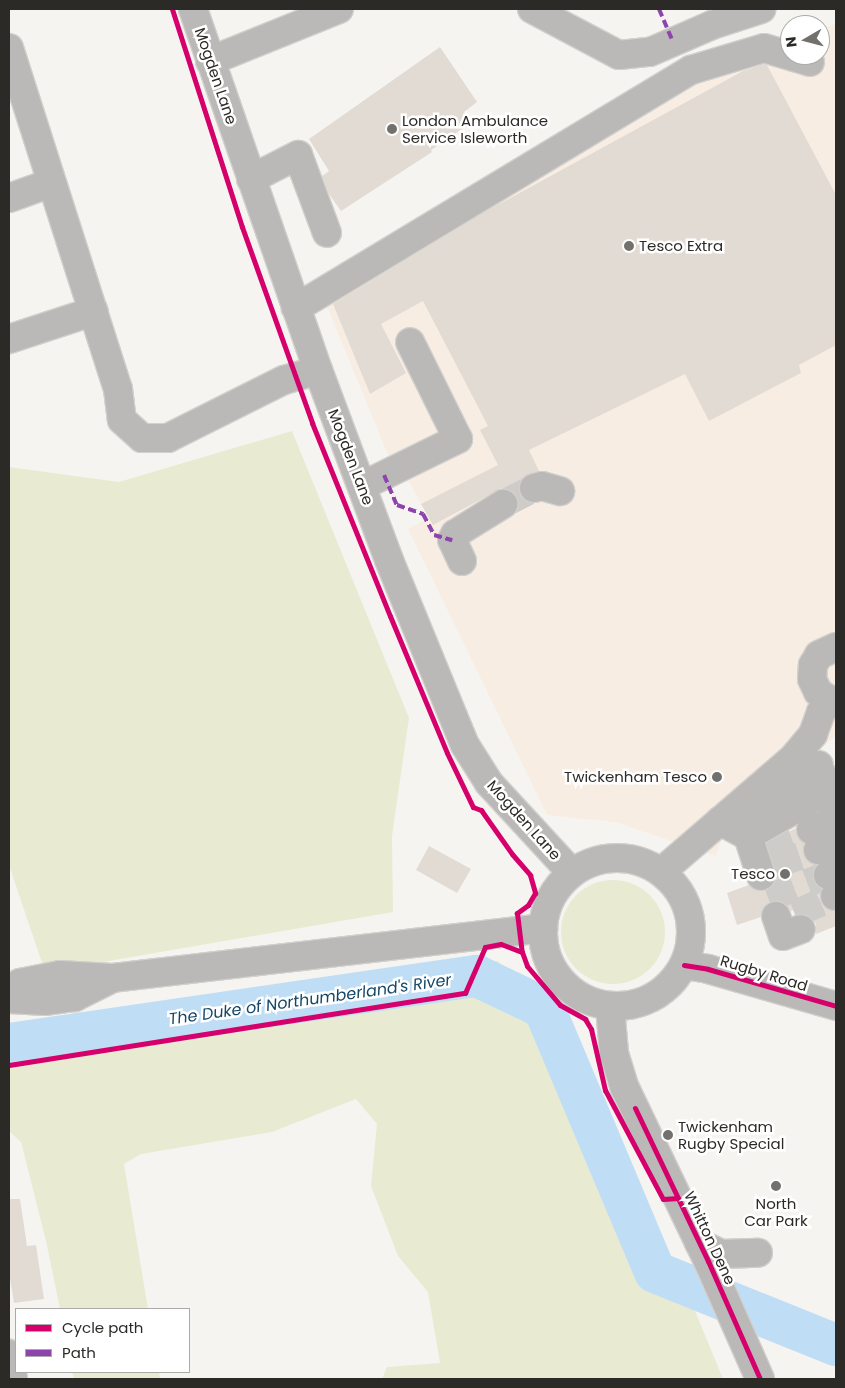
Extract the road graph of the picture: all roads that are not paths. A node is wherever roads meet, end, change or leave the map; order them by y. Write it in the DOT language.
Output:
graph roads {
  1 [pos="193,9"];
  2 [pos="339,9"];
  3 [pos="532,9"];
  4 [pos="761,9"];
  5 [pos="780,53"];
  6 [pos="10,55"];
  7 [pos="210,62"];
  8 [pos="251,179"];
  9 [pos="51,183"];
  10 [pos="9,198"];
  11 [pos="328,233"];
  12 [pos="296,308"];
  13 [pos="94,311"];
  14 [pos="9,339"];
  15 [pos="410,342"];
  16 [pos="318,370"];
  17 [pos="362,486"];
  18 [pos="534,488"];
  19 [pos="560,491"];
  20 [pos="503,504"];
  21 [pos="462,561"];
  22 [pos="836,647"];
  23 [pos="833,700"];
  24 [pos="812,754"];
  25 [pos="827,791"];
  26 [pos="836,821"];
  27 [pos="822,841"];
  28 [pos="752,850"];
  29 [pos="572,872"];
  30 [pos="661,872"];
  31 [pos="543,928"];
  32 [pos="684,965"];
  33 [pos="112,978"];
  34 [pos="9,990"];
  35 [pos="9,999"];
  36 [pos="836,1006"];
  37 [pos="610,1007"];
  38 [pos="703,1252"];
  39 [pos="758,1253"];
  40 [pos="9,1354"];
  41 [pos="13,1379"];
  42 [pos="760,1379"];
  1 -- 7 [label="street, Mogden Lane"];
  2 -- 7 [label="street"];
  3 -- 4 [label="street"];
  5 -- 12 [label="street"];
  6 -- 9 [label="street"];
  7 -- 8 [label="street, Mogden Lane"];
  8 -- 11 [label="street"];
  8 -- 12 [label="street, Mogden Lane"];
  9 -- 10 [label="street"];
  9 -- 13 [label="street"];
  12 -- 16 [label="street, Mogden Lane"];
  13 -- 14 [label="street"];
  13 -- 16 [label="street"];
  15 -- 17 [label="street"];
  16 -- 17 [label="street, Mogden Lane"];
  17 -- 29 [label="street, Mogden Lane"];
  18 -- 19 [label="street"];
  20 -- 21 [label="street"];
  22 -- 23 [label="street"];
  23 -- 24 [label="street"];
  24 -- 25 [label="street"];
  24 -- 28 [label="street"];
  25 -- 26 [label="street"];
  25 -- 28 [label="street"];
  26 -- 27 [label="street"];
  28 -- 30 [label="street"];
  29 -- 30 [label="street"];
  29 -- 31 [label="street"];
  30 -- 32 [label="street"];
  31 -- 33 [label="street"];
  31 -- 37 [label="street"];
  32 -- 36 [label="street, Rugby Road"];
  32 -- 37 [label="street"];
  33 -- 34 [label="street"];
  33 -- 35 [label="street"];
  37 -- 38 [label="street, Whitton Dene"];
  38 -- 39 [label="street"];
  38 -- 42 [label="street, Whitton Dene"];
  40 -- 41 [label="street"];
}
